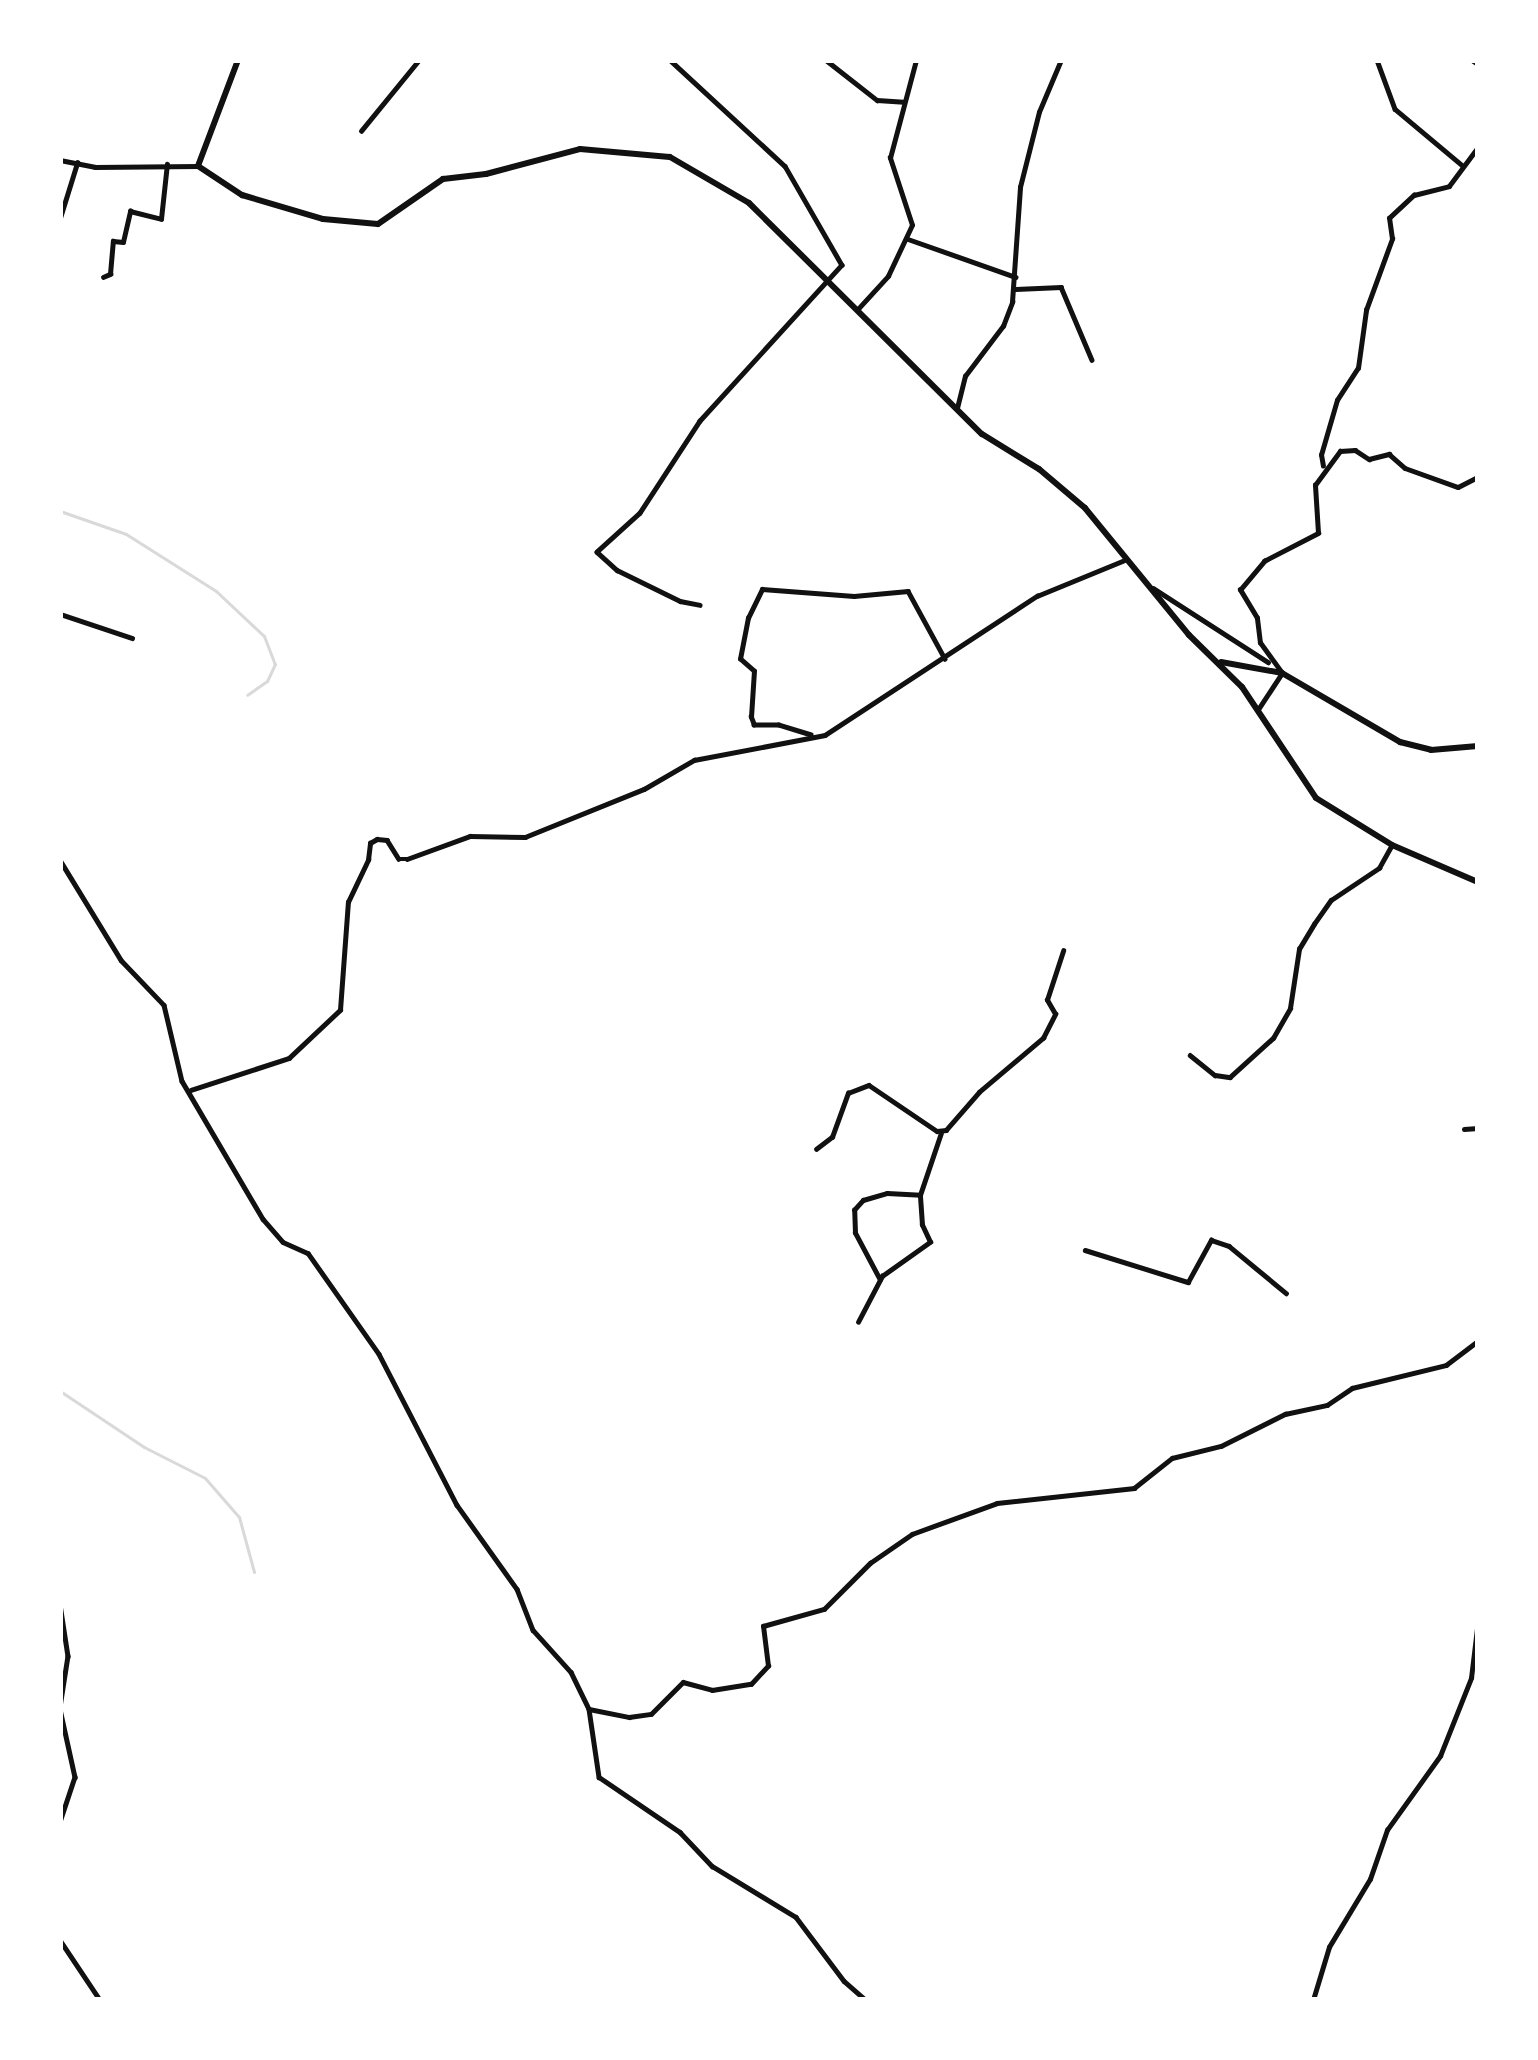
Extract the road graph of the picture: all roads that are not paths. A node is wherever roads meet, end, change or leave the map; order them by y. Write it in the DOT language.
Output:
graph roads {
  1 [pos="238,60"];
  2 [pos="419,60"];
  3 [pos="670,60"];
  4 [pos="826,60"];
  5 [pos="916,60"];
  6 [pos="1061,60"];
  7 [pos="1376,60"];
  8 [pos="903,102"];
  9 [pos="361,131"];
  10 [pos="1478,147"];
  11 [pos="60,160"];
  12 [pos="77,164"];
  13 [pos="166,164"];
  14 [pos="1462,165"];
  15 [pos="198,166"];
  16 [pos="60,218"];
  17 [pos="908,238"];
  18 [pos="103,277"];
  19 [pos="1016,278"];
  20 [pos="827,281"];
  21 [pos="1015,289"];
  22 [pos="857,310"];
  23 [pos="1092,360"];
  24 [pos="957,408"];
  25 [pos="1324,468"];
  26 [pos="1478,477"];
  27 [pos="1126,560"];
  28 [pos="1153,588"];
  29 [pos="700,604"];
  30 [pos="60,614"];
  31 [pos="131,638"];
  32 [pos="945,659"];
  33 [pos="1220,661"];
  34 [pos="1282,673"];
  35 [pos="1259,709"];
  36 [pos="814,736"];
  37 [pos="1478,746"];
  38 [pos="1392,845"];
  39 [pos="60,860"];
  40 [pos="1478,882"];
  41 [pos="1063,951"];
  42 [pos="1190,1055"];
  43 [pos="188,1090"];
  44 [pos="1478,1128"];
  45 [pos="1464,1129"];
  46 [pos="941,1133"];
  47 [pos="816,1149"];
  48 [pos="920,1196"];
  49 [pos="1085,1250"];
  50 [pos="880,1280"];
  51 [pos="1286,1293"];
  52 [pos="857,1322"];
  53 [pos="1478,1341"];
  54 [pos="60,1604"];
  55 [pos="1478,1620"];
  56 [pos="590,1709"];
  57 [pos="60,1712"];
  58 [pos="60,1822"];
  59 [pos="60,1940"];
  60 [pos="100,2000"];
  61 [pos="866,2000"];
  62 [pos="1313,2000"];
  1 -- 15 [label="street"];
  2 -- 9 [label="street"];
  3 -- 20 [label="street"];
  4 -- 8 [label="street"];
  5 -- 8 [label="street"];
  6 -- 19 [label="street"];
  7 -- 14 [label="street"];
  8 -- 17 [label="street"];
  10 -- 14 [label="street"];
  11 -- 12 [label="street"];
  12 -- 13 [label="street"];
  12 -- 16 [label="street"];
  13 -- 15 [label="street"];
  13 -- 18 [label="street"];
  14 -- 25 [label="street"];
  15 -- 20 [label="street"];
  17 -- 19 [label="street"];
  17 -- 22 [label="street"];
  19 -- 21 [label="street"];
  20 -- 22 [label="street"];
  20 -- 29 [label="street"];
  21 -- 23 [label="street"];
  21 -- 24 [label="street"];
  22 -- 24 [label="street"];
  24 -- 27 [label="street"];
  25 -- 26 [label="street"];
  25 -- 34 [label="street"];
  27 -- 28 [label="street"];
  27 -- 32 [label="street"];
  28 -- 33 [label="street"];
  28 -- 34 [label="street"];
  30 -- 31 [label="street"];
  32 -- 36 [label="street"];
  32 -- 36 [label="street"];
  33 -- 34 [label="street"];
  33 -- 35 [label="street"];
  34 -- 35 [label="street"];
  34 -- 37 [label="street"];
  35 -- 38 [label="street"];
  36 -- 43 [label="street"];
  38 -- 40 [label="street"];
  38 -- 42 [label="street"];
  39 -- 43 [label="street"];
  41 -- 46 [label="street"];
  43 -- 56 [label="street"];
  44 -- 45 [label="street"];
  46 -- 47 [label="street"];
  46 -- 48 [label="street"];
  48 -- 50 [label="street"];
  48 -- 50 [label="street"];
  49 -- 51 [label="street"];
  50 -- 52 [label="street"];
  53 -- 56 [label="street"];
  54 -- 57 [label="street"];
  55 -- 62 [label="street"];
  56 -- 61 [label="street"];
  57 -- 58 [label="street"];
  59 -- 60 [label="street"];
}
